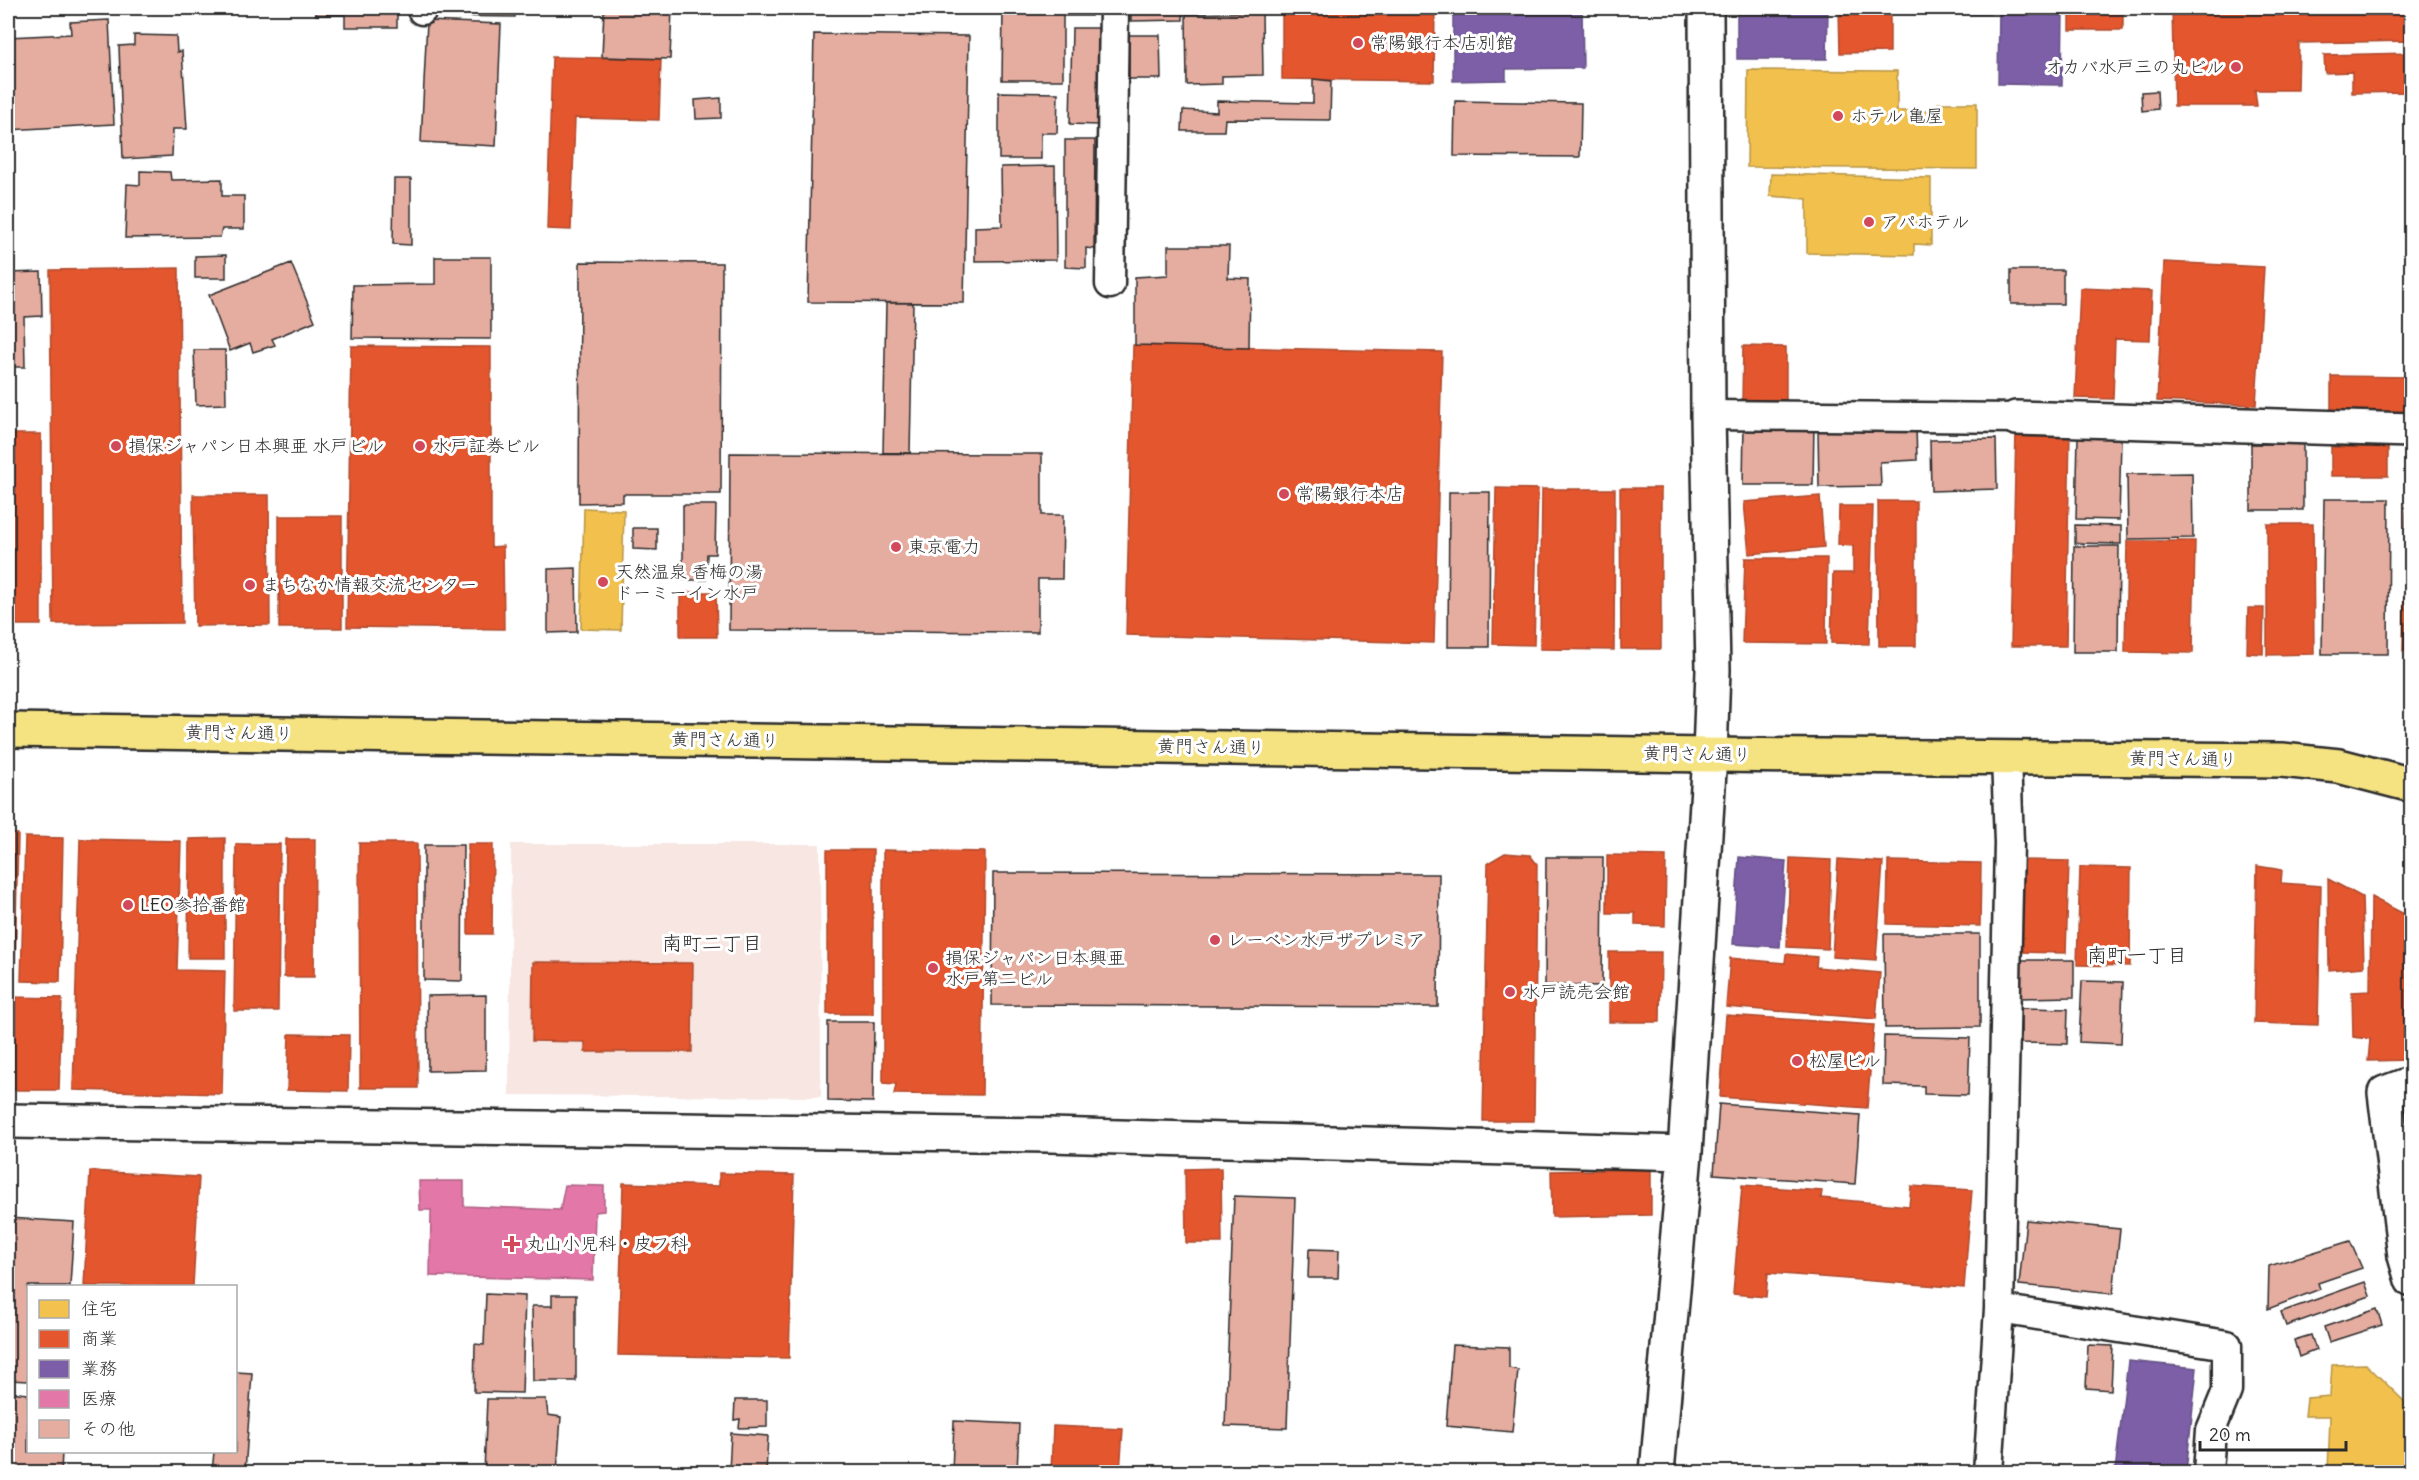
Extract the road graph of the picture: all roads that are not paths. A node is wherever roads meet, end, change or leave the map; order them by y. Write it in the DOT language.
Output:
graph roads {
  1 [pos="1114,8"];
  2 [pos="1706,8"];
  3 [pos="1110,284"];
  4 [pos="1708,415"];
  5 [pos="2016,418"];
  6 [pos="2412,430"];
  7 [pos="8,730"];
  8 [pos="1710,755"];
  9 [pos="2006,757"];
  10 [pos="2412,785"];
  11 [pos="2398,1088"];
  12 [pos="8,1121"];
  13 [pos="1685,1153"];
  14 [pos="2409,1264"];
  15 [pos="1999,1309"];
  16 [pos="1658,1473"];
  17 [pos="1988,1473"];
  18 [pos="2208,1473"];
  1 -- 3 [label="lane"];
  2 -- 4 [label="street"];
  4 -- 5 [label="lane"];
  4 -- 8 [label="street"];
  5 -- 6 [label="street"];
  7 -- 8 [label="highway, 黄門さん通り"];
  8 -- 9 [label="highway, 黄門さん通り"];
  8 -- 13 [label="street"];
  9 -- 10 [label="highway, 黄門さん通り"];
  9 -- 15 [label="lane"];
  11 -- 14 [label="street"];
  12 -- 13 [label="street"];
  13 -- 16 [label="street"];
  15 -- 17 [label="lane"];
  15 -- 18 [label="lane"];
}
